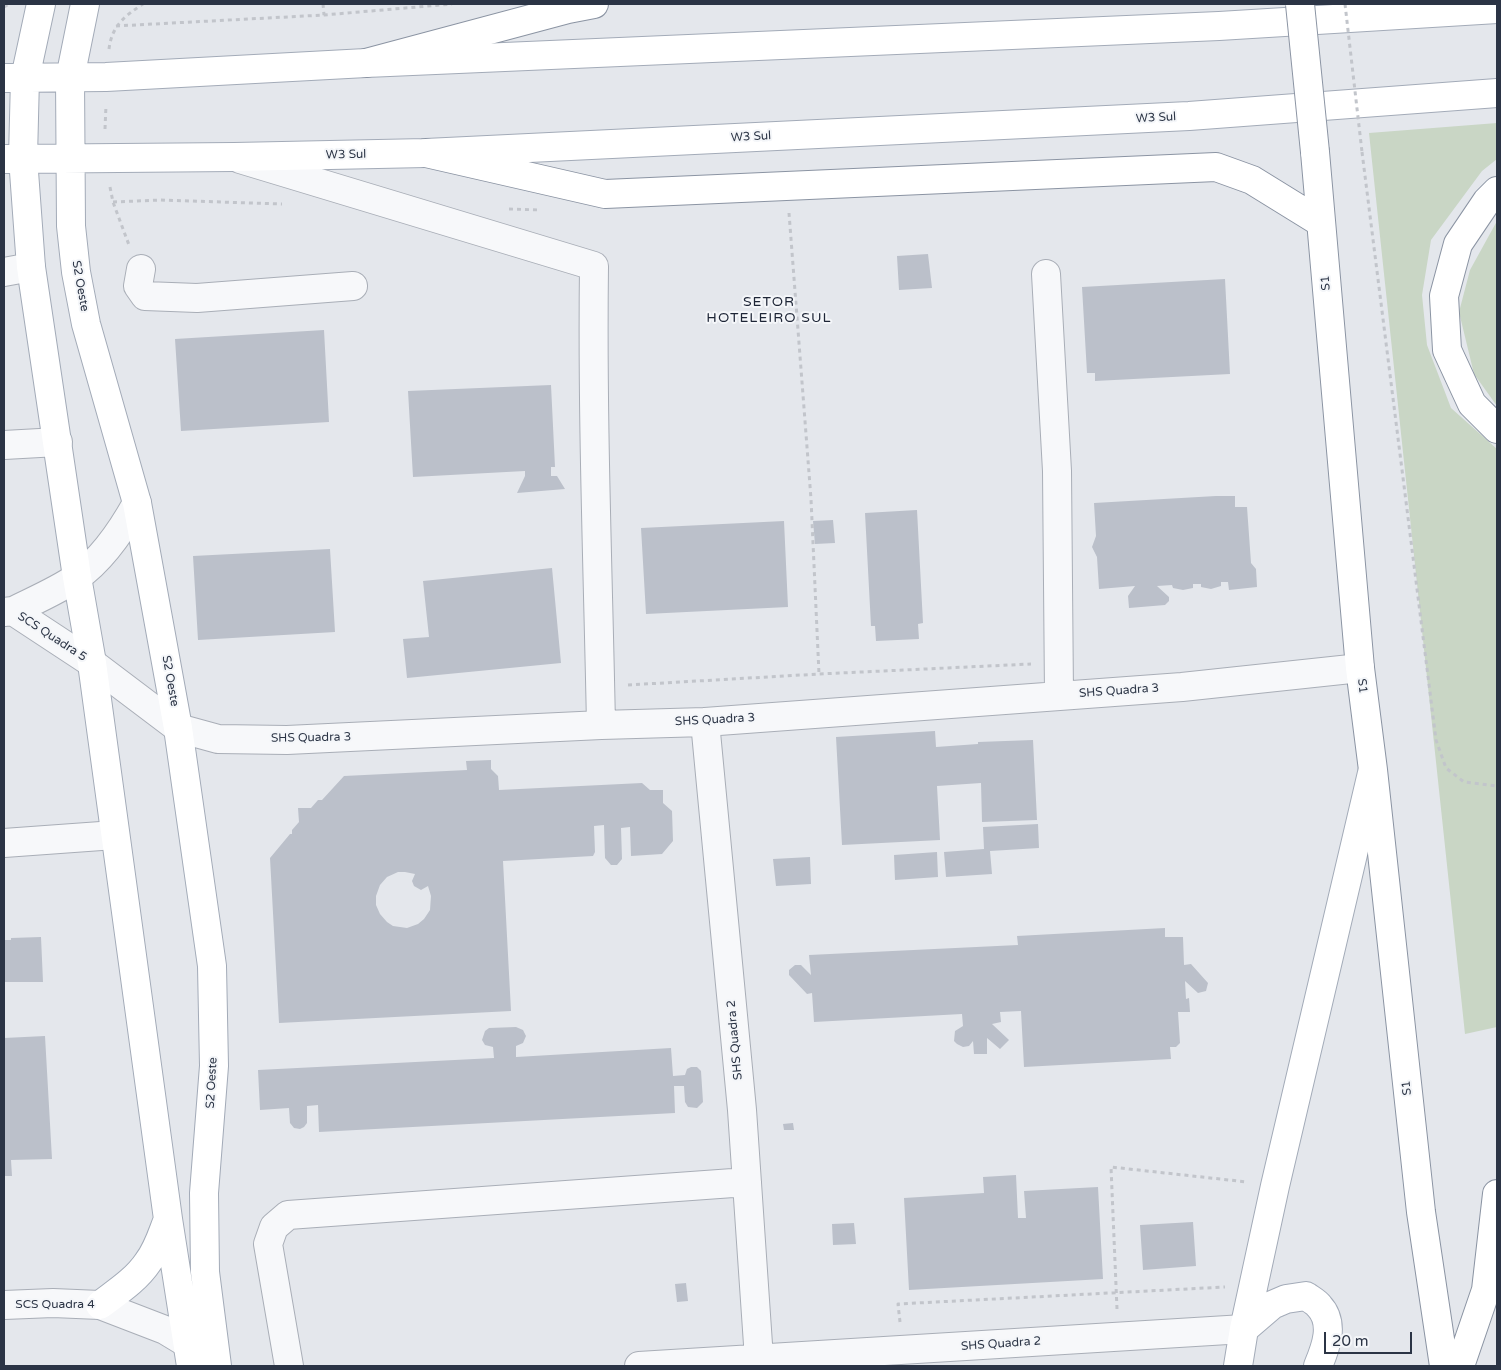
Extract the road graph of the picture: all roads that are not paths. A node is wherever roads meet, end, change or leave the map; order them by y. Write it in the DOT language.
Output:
graph roads {
  1 [pos="40,4"];
  2 [pos="85,4"];
  3 [pos="594,4"];
  4 [pos="1300,4"];
  5 [pos="1497,9"];
  6 [pos="366,63"];
  7 [pos="14,78"];
  8 [pos="70,78"];
  9 [pos="1497,93"];
  10 [pos="426,153"];
  11 [pos="234,157"];
  12 [pos="14,158"];
  13 [pos="70,159"];
  14 [pos="1497,191"];
  15 [pos="1320,222"];
  16 [pos="31,267"];
  17 [pos="141,269"];
  18 [pos="4,272"];
  19 [pos="1046,274"];
  20 [pos="353,286"];
  21 [pos="1497,429"];
  22 [pos="58,442"];
  23 [pos="4,445"];
  24 [pos="137,502"];
  25 [pos="77,577"];
  26 [pos="8,612"];
  27 [pos="92,663"];
  28 [pos="1360,668"];
  29 [pos="1059,695"];
  30 [pos="705,722"];
  31 [pos="601,725"];
  32 [pos="178,728"];
  33 [pos="1373,770"];
  34 [pos="115,835"];
  35 [pos="4,844"];
  36 [pos="747,1182"];
  37 [pos="1497,1194"];
  38 [pos="168,1219"];
  39 [pos="4,1305"];
  40 [pos="100,1305"];
  41 [pos="1244,1329"];
  42 [pos="759,1359"];
  43 [pos="208,1361"];
  44 [pos="289,1366"];
  45 [pos="639,1366"];
  46 [pos="1238,1366"];
  47 [pos="1318,1366"];
  48 [pos="1444,1366"];
  49 [pos="1460,1366"];
  1 -- 7 [label="main road"];
  2 -- 8 [label="main road, S2 Oeste"];
  3 -- 6 [label="main road"];
  4 -- 15 [label="main road, S1, bridge"];
  5 -- 6 [label="main road"];
  6 -- 8 [label="main road"];
  7 -- 8 [label="main road"];
  7 -- 12 [label="main road"];
  8 -- 13 [label="main road, S2 Oeste"];
  9 -- 10 [label="main road, W3 Sul"];
  10 -- 11 [label="main road, W3 Sul"];
  10 -- 15 [label="main road"];
  11 -- 13 [label="main road, W3 Sul"];
  11 -- 31 [label="street"];
  12 -- 13 [label="main road, W3 Sul"];
  12 -- 16 [label="main road"];
  13 -- 24 [label="main road, S2 Oeste"];
  14 -- 21 [label="main road"];
  15 -- 28 [label="main road, S1"];
  16 -- 18 [label="street"];
  16 -- 22 [label="main road"];
  17 -- 20 [label="street"];
  19 -- 29 [label="street"];
  22 -- 23 [label="street"];
  22 -- 25 [label="main road"];
  24 -- 25 [label="street, SCS Quadra 5"];
  24 -- 32 [label="main road, S2 Oeste"];
  25 -- 26 [label="street, SCS Quadra 5"];
  25 -- 27 [label="main road"];
  26 -- 27 [label="street, SCS Quadra 5"];
  27 -- 32 [label="street, SHS Quadra 3"];
  27 -- 34 [label="main road"];
  28 -- 29 [label="street, SHS Quadra 3"];
  28 -- 33 [label="main road, S1"];
  29 -- 30 [label="street, SHS Quadra 3"];
  30 -- 31 [label="street, SHS Quadra 3"];
  30 -- 36 [label="street, SHS Quadra 2"];
  31 -- 32 [label="street, SHS Quadra 3"];
  32 -- 43 [label="main road, S2 Oeste"];
  33 -- 41 [label="main road"];
  33 -- 48 [label="main road, S1"];
  34 -- 35 [label="street"];
  34 -- 38 [label="main road"];
  36 -- 42 [label="street, SHS Quadra 2"];
  36 -- 44 [label="street"];
  37 -- 49 [label="main road"];
  38 -- 40 [label="main road"];
  38 -- 43 [label="main road"];
  39 -- 40 [label="street, SCS Quadra 4"];
  40 -- 43 [label="street, SCS Quadra 4"];
  41 -- 42 [label="street, SHS Quadra 2"];
  41 -- 46 [label="main road"];
  41 -- 47 [label="main road"];
  42 -- 45 [label="street, SHS Quadra 2"];
}
